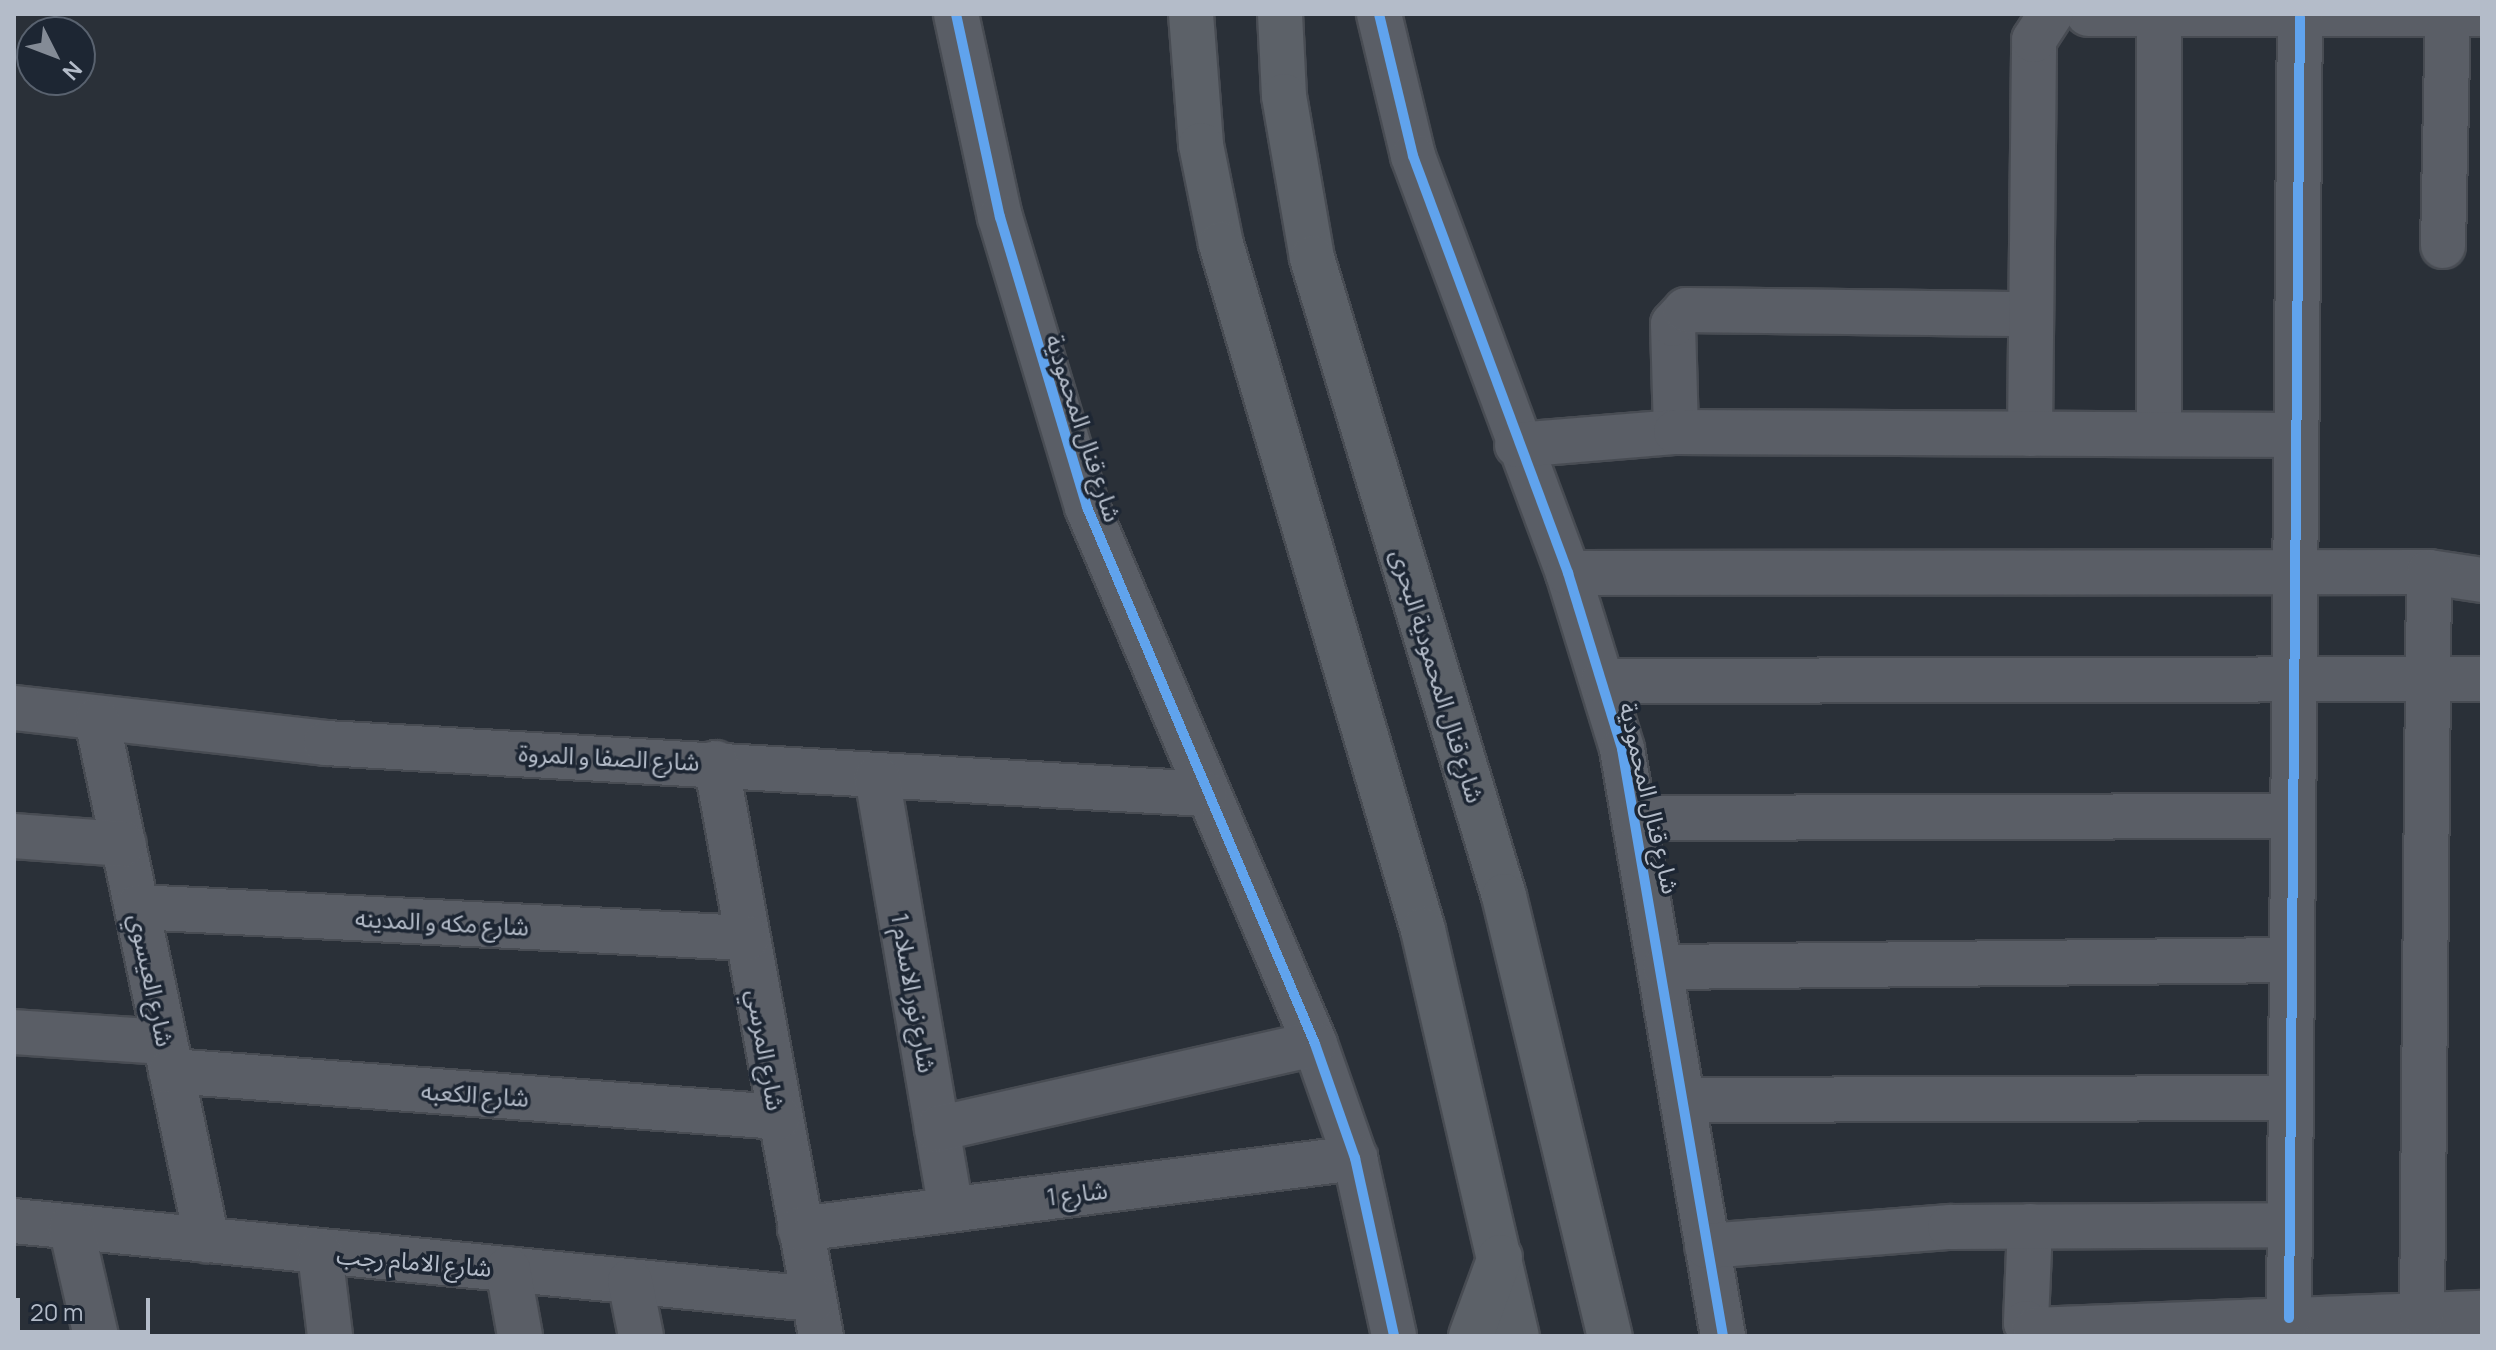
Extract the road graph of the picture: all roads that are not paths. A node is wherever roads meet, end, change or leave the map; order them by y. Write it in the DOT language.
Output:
graph roads {
  1 [pos="956,14"];
  2 [pos="1191,14"];
  3 [pos="1280,14"];
  4 [pos="1379,14"];
  5 [pos="2051,14"];
  6 [pos="2088,14"];
  7 [pos="2113,14"];
  8 [pos="2482,14"];
  9 [pos="2159,15"];
  10 [pos="2448,15"];
  11 [pos="2300,17"];
  12 [pos="2443,246"];
  13 [pos="2030,314"];
  14 [pos="1676,432"];
  15 [pos="2030,434"];
  16 [pos="2159,434"];
  17 [pos="2296,435"];
  18 [pos="1517,445"];
  19 [pos="2429,572"];
  20 [pos="1568,573"];
  21 [pos="2295,575"];
  22 [pos="2482,580"];
  23 [pos="2295,679"];
  24 [pos="2427,679"];
  25 [pos="2482,679"];
  26 [pos="1603,681"];
  27 [pos="14,708"];
  28 [pos="97,720"];
  29 [pos="716,763"];
  30 [pos="877,777"];
  31 [pos="1205,794"];
  32 [pos="2293,816"];
  33 [pos="1639,818"];
  34 [pos="14,836"];
  35 [pos="124,844"];
  36 [pos="137,907"];
  37 [pos="747,938"];
  38 [pos="2292,960"];
  39 [pos="1665,967"];
  40 [pos="14,1032"];
  41 [pos="1315,1044"];
  42 [pos="168,1056"];
  43 [pos="2290,1098"];
  44 [pos="1686,1100"];
  45 [pos="778,1117"];
  46 [pos="937,1129"];
  47 [pos="1355,1158"];
  48 [pos="951,1209"];
  49 [pos="14,1221"];
  50 [pos="2289,1225"];
  51 [pos="2030,1226"];
  52 [pos="71,1227"];
  53 [pos="800,1229"];
  54 [pos="207,1240"];
  55 [pos="1707,1246"];
  56 [pos="320,1253"];
  57 [pos="1500,1257"];
  58 [pos="508,1269"];
  59 [pos="630,1281"];
  60 [pos="2482,1313"];
  61 [pos="2422,1314"];
  62 [pos="817,1318"];
  63 [pos="2289,1318"];
  64 [pos="96,1336"];
  65 [pos="330,1336"];
  66 [pos="520,1336"];
  67 [pos="641,1336"];
  68 [pos="1394,1336"];
  69 [pos="1471,1336"];
  70 [pos="1517,1336"];
  71 [pos="1610,1336"];
  72 [pos="1723,1336"];
  1 -- 31 [label="street, شارع قنال المحمودية"];
  2 -- 57 [label="main road"];
  3 -- 71 [label="main road, شارع قنال المحمودية البحرى"];
  4 -- 18 [label="street, شارع قنال المحمودية"];
  5 -- 13 [label="street"];
  6 -- 7 [label="street"];
  7 -- 9 [label="street"];
  8 -- 10 [label="street"];
  9 -- 11 [label="street"];
  9 -- 16 [label="street"];
  10 -- 11 [label="street"];
  10 -- 12 [label="street"];
  11 -- 17 [label="street"];
  13 -- 14 [label="street"];
  13 -- 15 [label="street"];
  14 -- 15 [label="street"];
  14 -- 18 [label="street"];
  15 -- 16 [label="street"];
  16 -- 17 [label="street"];
  17 -- 21 [label="street"];
  18 -- 20 [label="street, شارع قنال المحمودية"];
  19 -- 21 [label="street"];
  19 -- 22 [label="street"];
  19 -- 24 [label="street"];
  20 -- 21 [label="street"];
  20 -- 26 [label="street, شارع قنال المحمودية"];
  21 -- 23 [label="street"];
  23 -- 24 [label="street"];
  23 -- 26 [label="street"];
  23 -- 32 [label="street"];
  24 -- 25 [label="street"];
  24 -- 61 [label="street"];
  26 -- 33 [label="street, شارع قنال المحمودية"];
  27 -- 28 [label="street, شارع الصفا و المروة"];
  28 -- 29 [label="street, شارع الصفا و المروة"];
  28 -- 35 [label="street, شارع العيسوي"];
  29 -- 30 [label="street, شارع الصفا و المروة"];
  29 -- 37 [label="street, شارع المرسي"];
  30 -- 31 [label="street, شارع الصفا و المروة"];
  30 -- 46 [label="street, شارع نور الاسلام 1"];
  31 -- 41 [label="street, شارع قنال المحمودية"];
  32 -- 33 [label="street"];
  32 -- 38 [label="street"];
  33 -- 39 [label="street, شارع قنال المحمودية"];
  34 -- 35 [label="street"];
  35 -- 36 [label="street, شارع العيسوي"];
  36 -- 37 [label="street, شارع مكه و المدينه"];
  36 -- 42 [label="street, شارع العيسوي"];
  37 -- 45 [label="street, شارع المرسي"];
  38 -- 39 [label="street"];
  38 -- 43 [label="street"];
  39 -- 44 [label="street, شارع قنال المحمودية"];
  40 -- 42 [label="street, شارع الكعبه"];
  41 -- 46 [label="street"];
  41 -- 47 [label="street, شارع قنال المحمودية"];
  42 -- 45 [label="street, شارع الكعبه"];
  42 -- 54 [label="street, شارع العيسوي"];
  43 -- 44 [label="street"];
  43 -- 50 [label="street"];
  44 -- 55 [label="street, شارع قنال المحمودية"];
  45 -- 53 [label="street, شارع المرسي"];
  46 -- 48 [label="street, شارع نور الاسلام 1"];
  47 -- 48 [label="street, شارع 1"];
  47 -- 68 [label="street, شارع قنال المحمودية"];
  48 -- 53 [label="street, شارع 1"];
  49 -- 52 [label="street, شارع الامام رجب"];
  50 -- 51 [label="street"];
  50 -- 63 [label="street"];
  51 -- 55 [label="street"];
  51 -- 63 [label="street"];
  52 -- 54 [label="street, شارع الامام رجب"];
  52 -- 64 [label="street"];
  53 -- 62 [label="street, شارع المرسي"];
  54 -- 56 [label="street, شارع الامام رجب"];
  55 -- 72 [label="street, شارع قنال المحمودية"];
  56 -- 58 [label="street, شارع الامام رجب"];
  56 -- 65 [label="street"];
  57 -- 69 [label="main road"];
  57 -- 70 [label="main road"];
  58 -- 59 [label="street, شارع الامام رجب"];
  58 -- 66 [label="street"];
  59 -- 62 [label="street, شارع الامام رجب"];
  59 -- 67 [label="street"];
  60 -- 61 [label="street"];
  61 -- 63 [label="street"];
}
